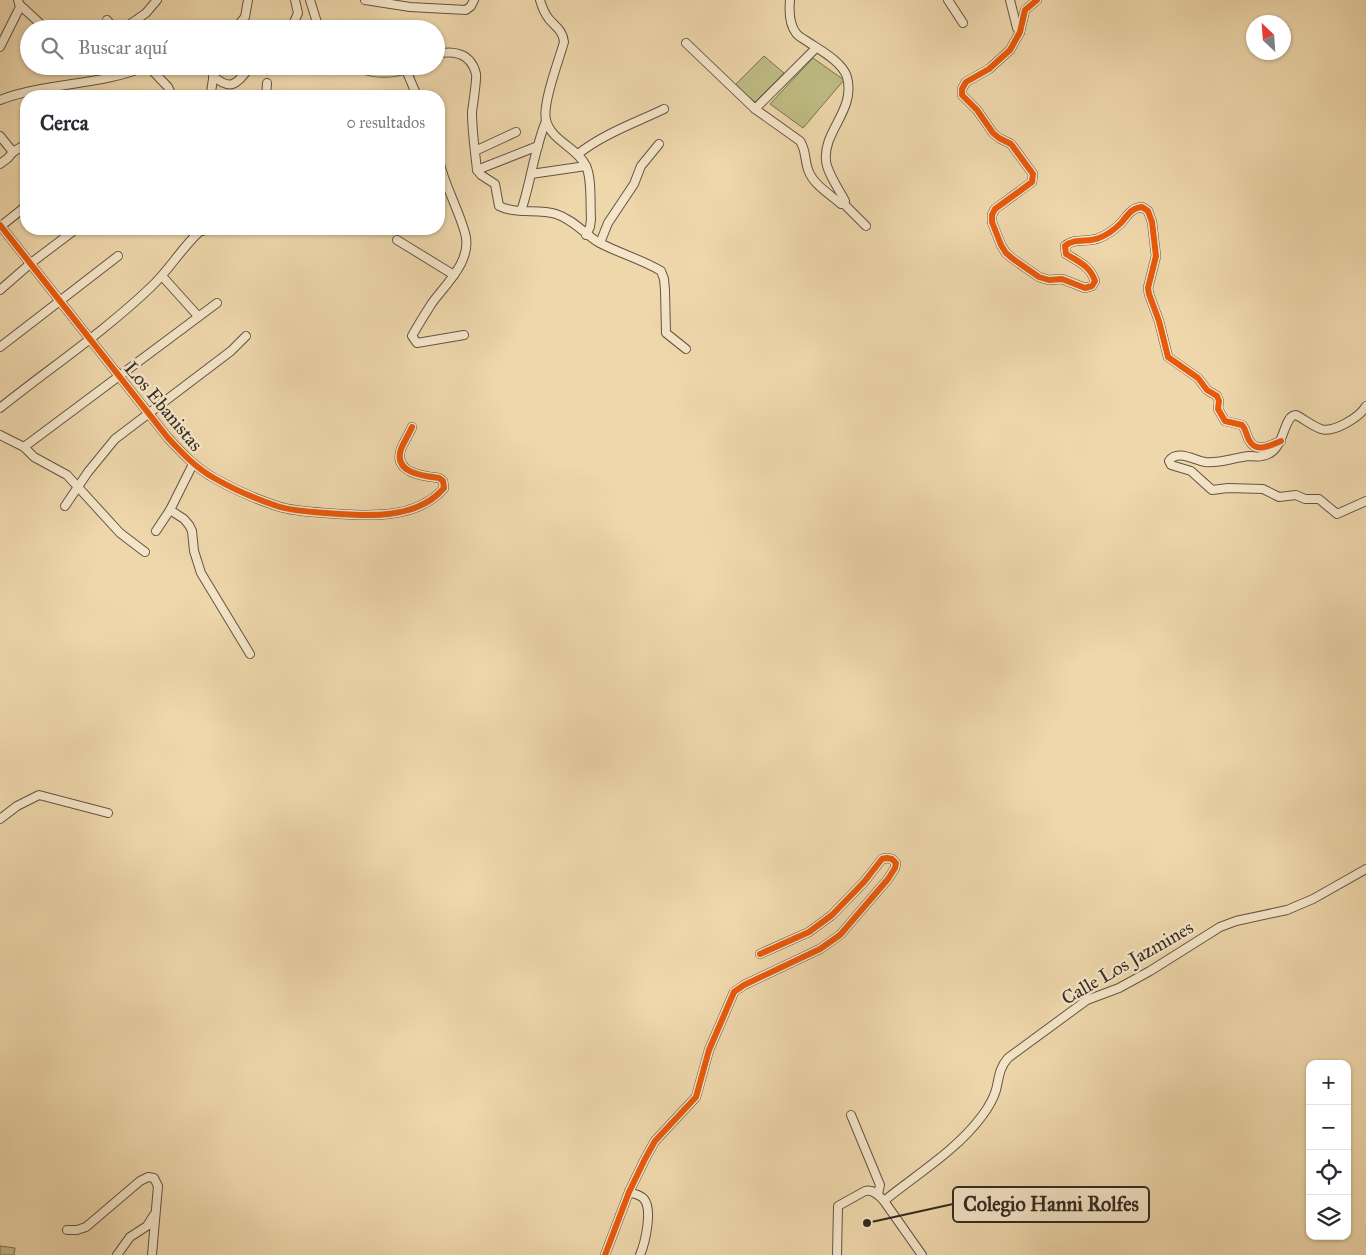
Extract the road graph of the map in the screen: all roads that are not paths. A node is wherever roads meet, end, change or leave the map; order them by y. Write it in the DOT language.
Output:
graph roads {
  1 [pos="157,0"];
  2 [pos="248,0"];
  3 [pos="295,0"];
  4 [pos="310,0"];
  5 [pos="365,0"];
  6 [pos="474,0"];
  7 [pos="540,0"];
  8 [pos="790,0"];
  9 [pos="948,0"];
  10 [pos="1010,0"];
  11 [pos="1036,0"];
  12 [pos="19,2"];
  13 [pos="37,20"];
  14 [pos="136,20"];
  15 [pos="242,20"];
  16 [pos="296,20"];
  17 [pos="316,20"];
  18 [pos="963,23"];
  19 [pos="1020,32"];
  20 [pos="686,43"];
  21 [pos="0,47"];
  22 [pos="816,48"];
  23 [pos="445,52"];
  24 [pos="119,75"];
  25 [pos="157,75"];
  26 [pos="244,75"];
  27 [pos="408,75"];
  28 [pos="213,76"];
  29 [pos="267,83"];
  30 [pos="38,90"];
  31 [pos="169,90"];
  32 [pos="211,90"];
  33 [pos="266,90"];
  34 [pos="414,90"];
  35 [pos="20,95"];
  36 [pos="0,100"];
  37 [pos="664,109"];
  38 [pos="755,109"];
  39 [pos="546,121"];
  40 [pos="516,132"];
  41 [pos="0,136"];
  42 [pos="659,144"];
  43 [pos="538,146"];
  44 [pos="20,149"];
  45 [pos="475,151"];
  46 [pos="13,152"];
  47 [pos="578,154"];
  48 [pos="0,164"];
  49 [pos="586,166"];
  50 [pos="477,170"];
  51 [pos="531,174"];
  52 [pos="445,182"];
  53 [pos="844,204"];
  54 [pos="20,211"];
  55 [pos="521,211"];
  56 [pos="0,226"];
  57 [pos="866,226"];
  58 [pos="586,234"];
  59 [pos="68,235"];
  60 [pos="196,235"];
  61 [pos="397,240"];
  62 [pos="600,243"];
  63 [pos="118,256"];
  64 [pos="31,263"];
  65 [pos="454,275"];
  66 [pos="162,276"];
  67 [pos="0,290"];
  68 [pos="60,301"];
  69 [pos="217,303"];
  70 [pos="198,316"];
  71 [pos="246,336"];
  72 [pos="464,336"];
  73 [pos="90,338"];
  74 [pos="0,347"];
  75 [pos="686,350"];
  76 [pos="119,376"];
  77 [pos="1366,406"];
  78 [pos="0,408"];
  79 [pos="148,414"];
  80 [pos="412,427"];
  81 [pos="0,435"];
  82 [pos="1281,441"];
  83 [pos="24,447"];
  84 [pos="193,464"];
  85 [pos="77,487"];
  86 [pos="1366,501"];
  87 [pos="64,506"];
  88 [pos="170,510"];
  89 [pos="156,531"];
  90 [pos="145,552"];
  91 [pos="250,654"];
  92 [pos="108,813"];
  93 [pos="0,819"];
  94 [pos="1366,869"];
  95 [pos="760,954"];
  96 [pos="852,1115"];
  97 [pos="629,1192"];
  98 [pos="878,1194"];
  99 [pos="884,1201"];
  100 [pos="157,1212"];
  101 [pos="67,1230"];
  102 [pos="117,1255"];
  103 [pos="152,1255"];
  104 [pos="605,1255"];
  105 [pos="640,1255"];
  106 [pos="837,1255"];
  107 [pos="922,1255"];
  1 -- 14 [label="street"];
  2 -- 15 [label="street"];
  3 -- 16 [label="street"];
  4 -- 17 [label="street"];
  5 -- 6 [label="street"];
  7 -- 39 [label="street"];
  8 -- 22 [label="street"];
  9 -- 18 [label="street"];
  10 -- 19 [label="street"];
  11 -- 19 [label="street"];
  12 -- 13 [label="street"];
  12 -- 21 [label="street"];
  19 -- 82 [label="street"];
  20 -- 38 [label="street"];
  22 -- 38 [label="street"];
  22 -- 53 [label="street"];
  23 -- 45 [label="street"];
  24 -- 30 [label="street"];
  25 -- 31 [label="street"];
  26 -- 28 [label="street"];
  27 -- 34 [label="street"];
  28 -- 32 [label="street"];
  29 -- 33 [label="street"];
  35 -- 36 [label="street"];
  37 -- 47 [label="street"];
  38 -- 53 [label="street"];
  39 -- 43 [label="street"];
  39 -- 47 [label="street"];
  40 -- 45 [label="street"];
  41 -- 46 [label="street"];
  42 -- 62 [label="street"];
  43 -- 50 [label="street"];
  43 -- 51 [label="street"];
  44 -- 46 [label="street"];
  45 -- 50 [label="street"];
  46 -- 48 [label="street"];
  47 -- 49 [label="street"];
  49 -- 51 [label="street"];
  49 -- 58 [label="street"];
  50 -- 55 [label="street"];
  51 -- 55 [label="street"];
  52 -- 65 [label="street"];
  53 -- 57 [label="street"];
  54 -- 56 [label="street"];
  55 -- 58 [label="street"];
  56 -- 64 [label="street, Los Ebanistas"];
  58 -- 62 [label="street"];
  59 -- 64 [label="street"];
  60 -- 66 [label="street"];
  61 -- 65 [label="street"];
  62 -- 75 [label="street"];
  63 -- 68 [label="street"];
  64 -- 67 [label="street"];
  64 -- 68 [label="street, Los Ebanistas"];
  65 -- 72 [label="street"];
  66 -- 70 [label="street"];
  66 -- 73 [label="street"];
  68 -- 73 [label="street, Los Ebanistas"];
  68 -- 74 [label="street"];
  69 -- 70 [label="street"];
  70 -- 76 [label="street"];
  71 -- 79 [label="street"];
  73 -- 76 [label="street, Los Ebanistas"];
  73 -- 78 [label="street"];
  76 -- 79 [label="street, Los Ebanistas"];
  76 -- 83 [label="street"];
  77 -- 82 [label="street"];
  79 -- 84 [label="street, Los Ebanistas"];
  79 -- 85 [label="street"];
  80 -- 84 [label="street, Los Ebanistas"];
  81 -- 83 [label="street"];
  82 -- 86 [label="street"];
  83 -- 85 [label="street"];
  84 -- 88 [label="street"];
  85 -- 87 [label="street"];
  85 -- 90 [label="street"];
  88 -- 89 [label="street"];
  88 -- 91 [label="street"];
  92 -- 93 [label="street"];
  94 -- 99 [label="street, Calle Los Jazmines"];
  95 -- 97 [label="street"];
  96 -- 98 [label="street"];
  97 -- 104 [label="street"];
  97 -- 105 [label="street"];
  98 -- 99 [label="street"];
  98 -- 106 [label="street"];
  99 -- 107 [label="street"];
  100 -- 101 [label="street"];
  100 -- 102 [label="street"];
  100 -- 103 [label="street"];
}
